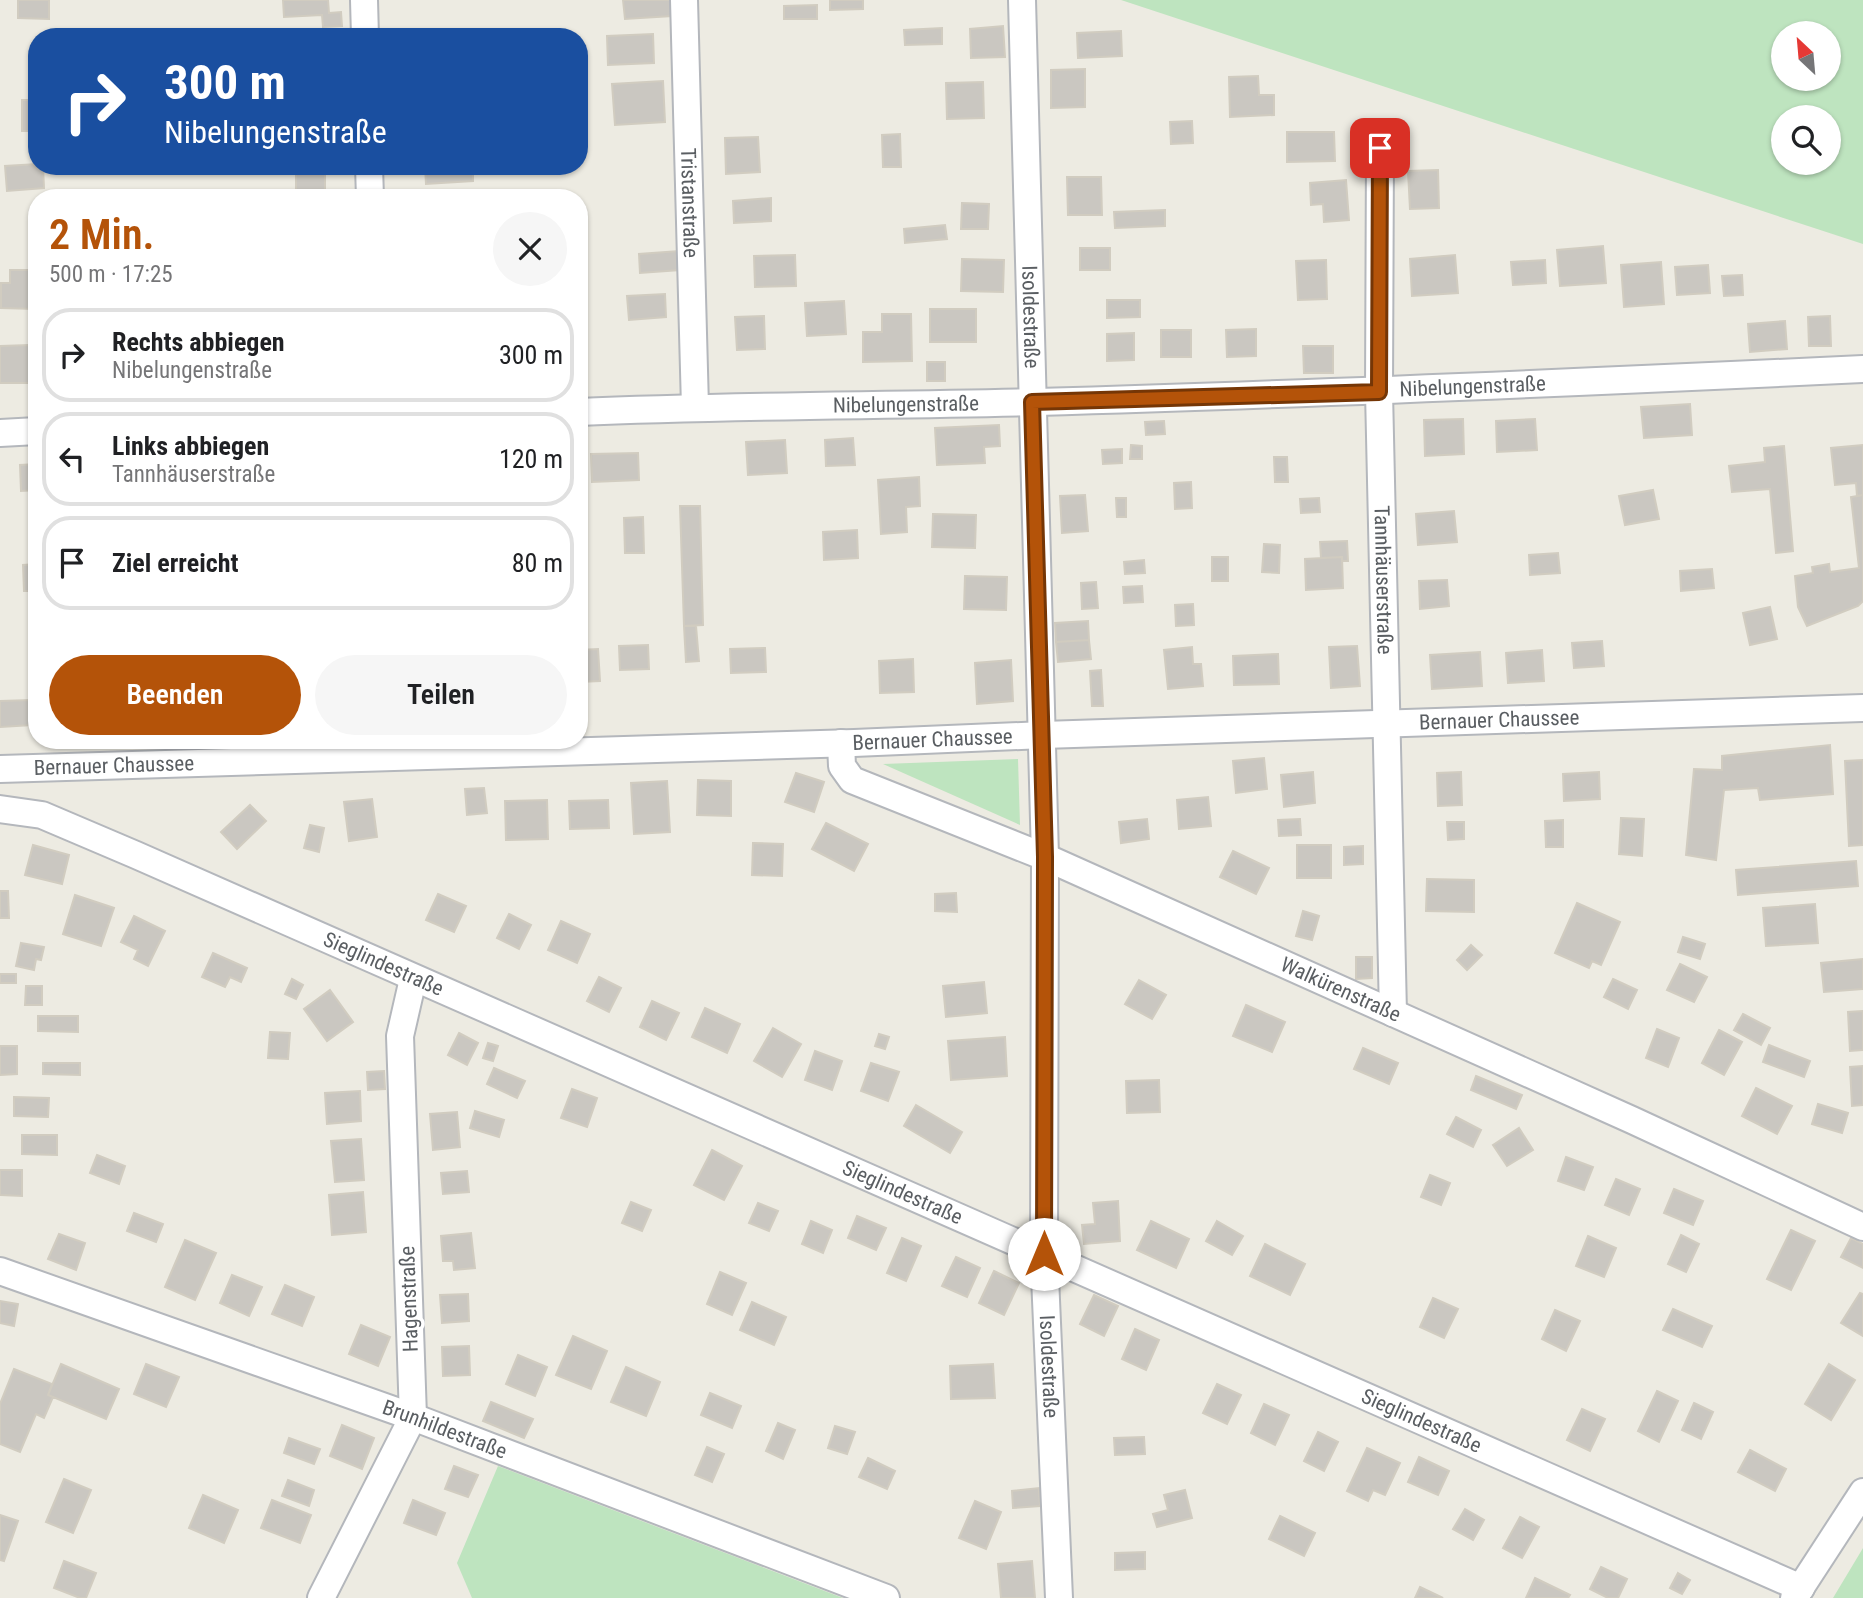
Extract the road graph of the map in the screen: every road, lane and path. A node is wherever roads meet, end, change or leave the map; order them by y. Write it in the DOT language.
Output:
graph roads {
  1 [pos="364,0"];
  2 [pos="684,0"];
  3 [pos="1022,0"];
  4 [pos="365,28"];
  5 [pos="1380,148"];
  6 [pos="1863,369"];
  7 [pos="1379,392"];
  8 [pos="1032,402"];
  9 [pos="695,407"];
  10 [pos="588,412"];
  11 [pos="28,431"];
  12 [pos="0,433"];
  13 [pos="1863,708"];
  14 [pos="1388,724"];
  15 [pos="1043,735"];
  16 [pos="841,743"];
  17 [pos="588,746"];
  18 [pos="390,749"];
  19 [pos="0,769"];
  20 [pos="0,809"];
  21 [pos="1045,857"];
  22 [pos="413,979"];
  23 [pos="1393,1013"];
  24 [pos="1863,1227"];
  25 [pos="1044,1254"];
  26 [pos="0,1271"];
  27 [pos="413,1417"];
  28 [pos="1863,1492"];
  29 [pos="1798,1593"];
  30 [pos="321,1598"];
  31 [pos="886,1598"];
  32 [pos="1059,1598"];
  1 -- 4 [label="street"];
  2 -- 9 [label="street, Tristanstraße"];
  3 -- 8 [label="street, Isoldestraße"];
  5 -- 7 [label="street, Tannhäuserstraße"];
  6 -- 7 [label="street, Nibelungenstraße"];
  7 -- 8 [label="street, Nibelungenstraße"];
  7 -- 14 [label="street, Tannhäuserstraße"];
  8 -- 9 [label="street, Nibelungenstraße"];
  8 -- 15 [label="street, Isoldestraße"];
  9 -- 10 [label="street, Nibelungenstraße"];
  11 -- 12 [label="street"];
  13 -- 14 [label="street, Bernauer Chaussee"];
  14 -- 15 [label="street, Bernauer Chaussee"];
  14 -- 23 [label="street, Tannhäuserstraße"];
  15 -- 16 [label="street, Bernauer Chaussee"];
  15 -- 21 [label="street, Isoldestraße"];
  16 -- 17 [label="street, Bernauer Chaussee"];
  16 -- 21 [label="street, Walkürenstraße"];
  18 -- 19 [label="street, Bernauer Chaussee"];
  20 -- 22 [label="street, Sieglindestraße"];
  21 -- 23 [label="street, Walkürenstraße"];
  21 -- 25 [label="street, Isoldestraße"];
  22 -- 25 [label="street, Sieglindestraße"];
  22 -- 27 [label="street, Hagenstraße"];
  23 -- 24 [label="street, Walkürenstraße"];
  25 -- 29 [label="street, Sieglindestraße"];
  25 -- 32 [label="street, Isoldestraße"];
  26 -- 27 [label="street, Brunhildestraße"];
  27 -- 30 [label="street, Hagenstraße"];
  27 -- 31 [label="street, Brunhildestraße"];
  28 -- 29 [label="street"];
}
